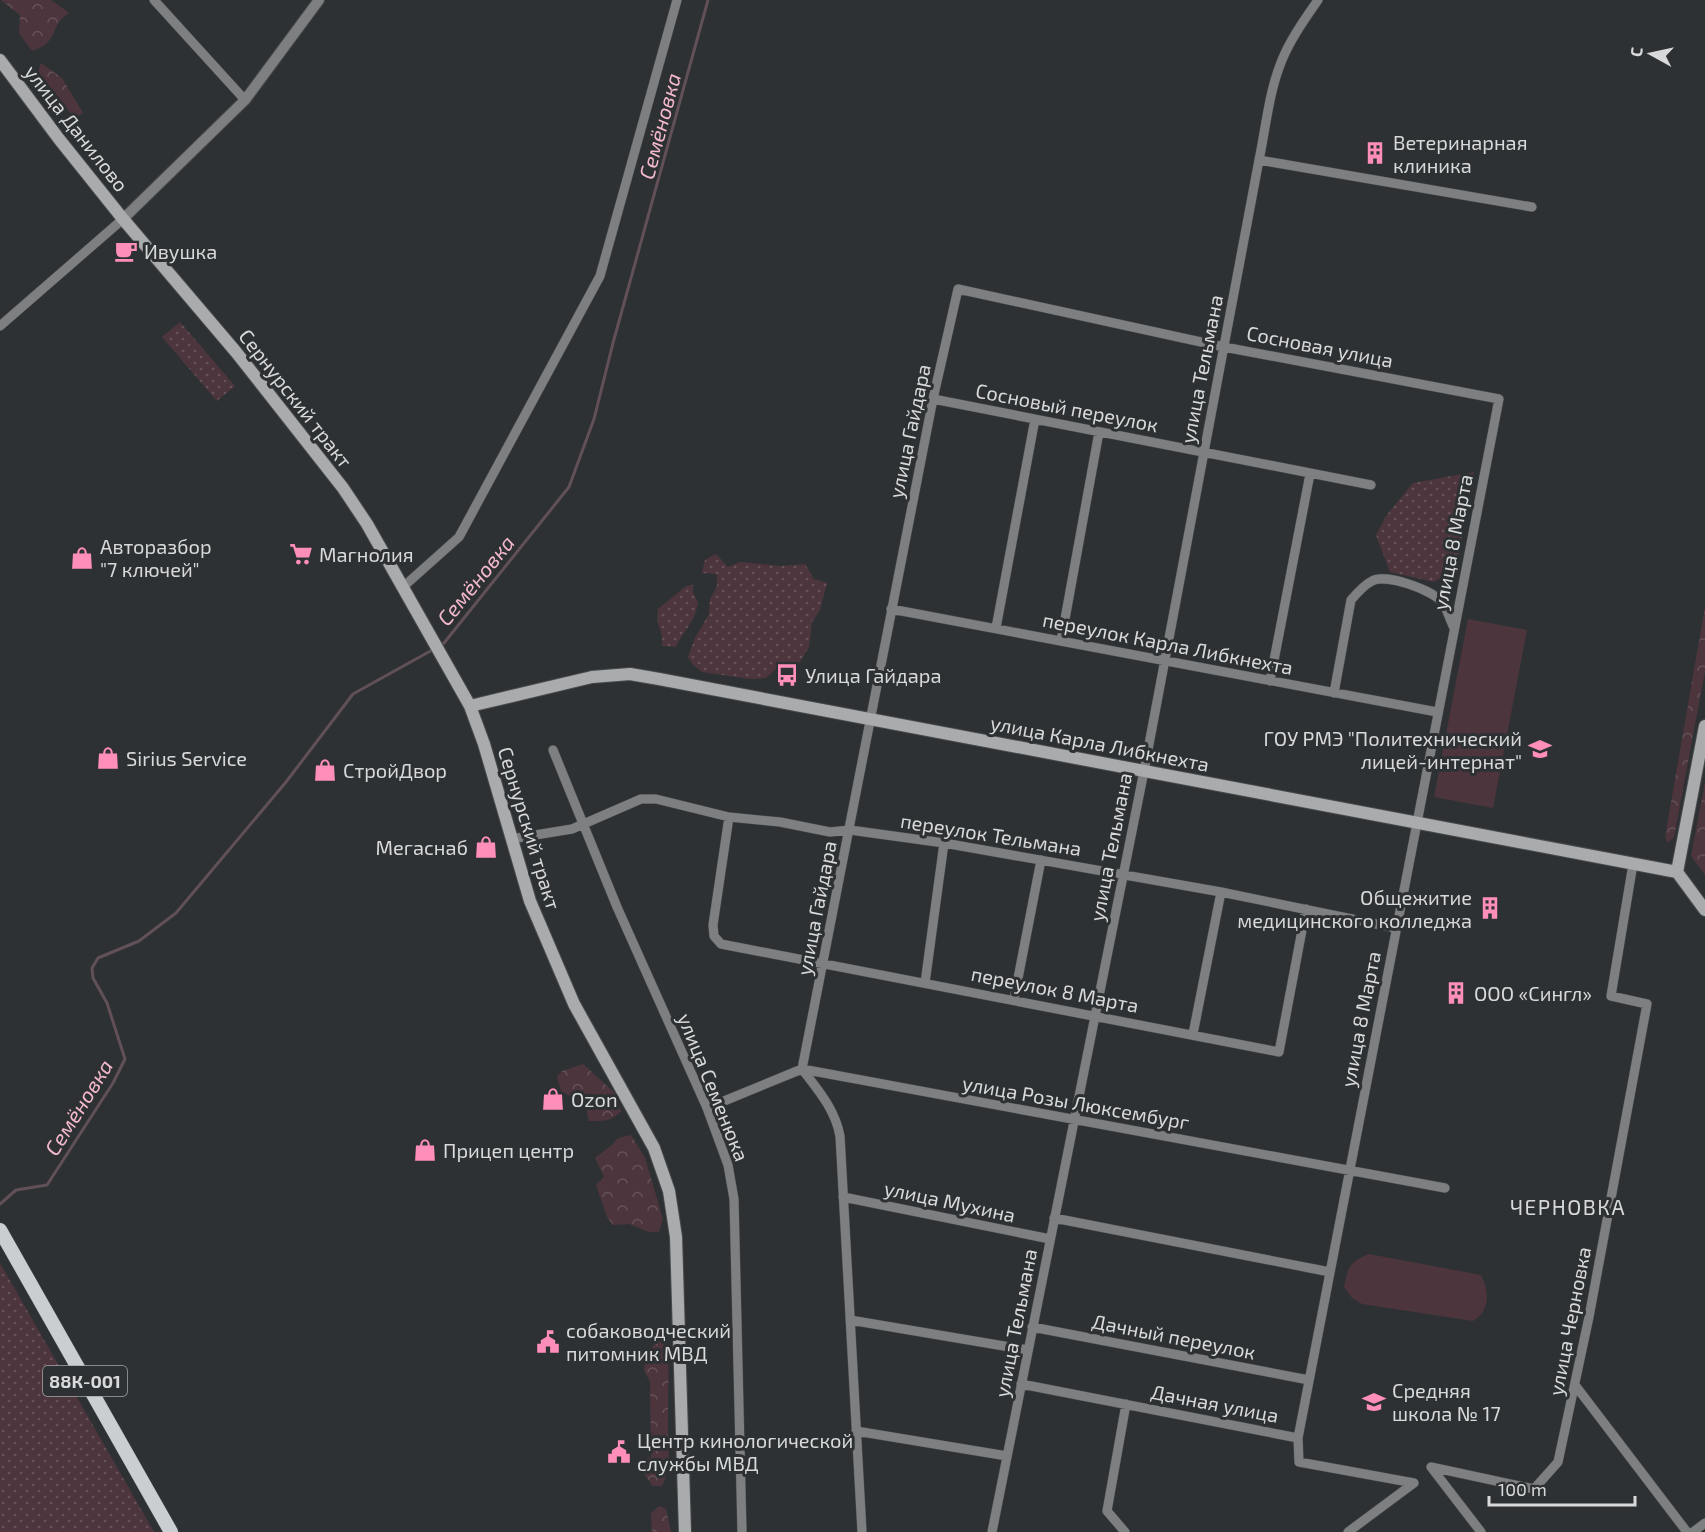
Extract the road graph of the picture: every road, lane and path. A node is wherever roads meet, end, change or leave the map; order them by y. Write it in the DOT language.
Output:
graph roads {
  1 [pos="154,0"];
  2 [pos="319,0"];
  3 [pos="677,0"];
  4 [pos="1318,0"];
  5 [pos="0,60"];
  6 [pos="245,100"];
  7 [pos="1259,160"];
  8 [pos="1532,207"];
  9 [pos="123,219"];
  10 [pos="958,289"];
  11 [pos="0,326"];
  12 [pos="1224,346"];
  13 [pos="933,399"];
  14 [pos="1499,399"];
  15 [pos="1035,419"];
  16 [pos="1099,432"];
  17 [pos="1203,453"];
  18 [pos="1310,474"];
  19 [pos="1371,485"];
  20 [pos="403,587"];
  21 [pos="891,609"];
  22 [pos="996,628"];
  23 [pos="1454,628"];
  24 [pos="1061,641"];
  25 [pos="1164,660"];
  26 [pos="1270,681"];
  27 [pos="1334,693"];
  28 [pos="470,706"];
  29 [pos="1437,712"];
  30 [pos="870,719"];
  31 [pos="1705,726"];
  32 [pos="553,750"];
  33 [pos="1144,771"];
  34 [pos="729,818"];
  35 [pos="1416,823"];
  36 [pos="583,824"];
  37 [pos="850,830"];
  38 [pos="511,839"];
  39 [pos="944,843"];
  40 [pos="1041,860"];
  41 [pos="1633,864"];
  42 [pos="1677,872"];
  43 [pos="1123,874"];
  44 [pos="1221,892"];
  45 [pos="1306,909"];
  46 [pos="1705,910"];
  47 [pos="1396,928"];
  48 [pos="823,964"];
  49 [pos="925,983"];
  50 [pos="1014,999"];
  51 [pos="1095,1015"];
  52 [pos="1193,1034"];
  53 [pos="802,1069"];
  54 [pos="707,1108"];
  55 [pos="1074,1120"];
  56 [pos="1350,1170"];
  57 [pos="1445,1188"];
  58 [pos="843,1197"];
  59 [pos="1054,1218"];
  60 [pos="0,1230"];
  61 [pos="1050,1239"];
  62 [pos="1330,1272"];
  63 [pos="850,1320"];
  64 [pos="1032,1327"];
  65 [pos="1028,1350"];
  66 [pos="1309,1380"];
  67 [pos="1021,1384"];
  68 [pos="1575,1385"];
  69 [pos="1126,1404"];
  70 [pos="856,1431"];
  71 [pos="1298,1438"];
  72 [pos="1007,1456"];
  73 [pos="1705,1523"];
  74 [pos="171,1532"];
  75 [pos="685,1532"];
  76 [pos="742,1532"];
  77 [pos="862,1532"];
  78 [pos="992,1532"];
  79 [pos="1125,1532"];
  80 [pos="1348,1532"];
  81 [pos="1481,1532"];
  82 [pos="1687,1532"];
  83 [pos="1693,1532"];
  1 -- 6 [label="street"];
  2 -- 6 [label="street"];
  3 -- 20 [label="street"];
  4 -- 7 [label="street, улица Тельмана"];
  5 -- 9 [label="main road, улица Данилово"];
  6 -- 9 [label="street"];
  7 -- 8 [label="street"];
  7 -- 12 [label="street, улица Тельмана"];
  9 -- 11 [label="street"];
  9 -- 20 [label="main road, Сернурский тракт"];
  10 -- 12 [label="street, Сосновая улица"];
  10 -- 13 [label="street, улица Гайдара"];
  12 -- 14 [label="street, Сосновая улица"];
  12 -- 17 [label="street, улица Тельмана"];
  13 -- 15 [label="street, Сосновый переулок"];
  13 -- 21 [label="street, улица Гайдара"];
  14 -- 23 [label="street, улица 8 Марта"];
  15 -- 16 [label="street, Сосновый переулок"];
  15 -- 22 [label="street"];
  16 -- 17 [label="street, Сосновый переулок"];
  16 -- 24 [label="street"];
  17 -- 18 [label="street, Сосновый переулок"];
  17 -- 25 [label="street, улица Тельмана"];
  18 -- 19 [label="street, Сосновый переулок"];
  18 -- 26 [label="street"];
  20 -- 28 [label="main road, Сернурский тракт"];
  21 -- 22 [label="street, переулок Карла Либкнехта"];
  21 -- 30 [label="street, улица Гайдара"];
  22 -- 24 [label="street, переулок Карла Либкнехта"];
  23 -- 27 [label="street"];
  23 -- 29 [label="street, улица 8 Марта"];
  24 -- 25 [label="street, переулок Карла Либкнехта"];
  25 -- 26 [label="street, переулок Карла Либкнехта"];
  25 -- 33 [label="street, улица Тельмана"];
  26 -- 27 [label="street, переулок Карла Либкнехта"];
  27 -- 29 [label="street, переулок Карла Либкнехта"];
  28 -- 30 [label="main road, улица Карла Либкнехта"];
  28 -- 38 [label="main road, Сернурский тракт"];
  29 -- 35 [label="street, улица 8 Марта"];
  30 -- 33 [label="main road, улица Карла Либкнехта"];
  30 -- 37 [label="street, улица Гайдара"];
  31 -- 42 [label="main road"];
  32 -- 36 [label="street, улица Семенюка"];
  33 -- 35 [label="main road, улица Карла Либкнехта"];
  33 -- 43 [label="street, улица Тельмана"];
  34 -- 36 [label="street, переулок Тельмана"];
  34 -- 37 [label="street, переулок Тельмана"];
  34 -- 48 [label="street, переулок 8 Марта"];
  35 -- 41 [label="main road, улица Карла Либкнехта"];
  35 -- 47 [label="street, улица 8 Марта"];
  36 -- 38 [label="street, переулок Тельмана"];
  36 -- 54 [label="street, улица Семенюка"];
  37 -- 39 [label="street, переулок Тельмана"];
  37 -- 48 [label="street, улица Гайдара"];
  38 -- 75 [label="main road, Сернурский тракт"];
  39 -- 40 [label="street, переулок Тельмана"];
  39 -- 49 [label="street"];
  40 -- 43 [label="street, переулок Тельмана"];
  40 -- 50 [label="street"];
  41 -- 42 [label="main road, улица Карла Либкнехта"];
  41 -- 68 [label="street, улица Черновка"];
  42 -- 46 [label="main road"];
  43 -- 44 [label="street, переулок Тельмана"];
  43 -- 51 [label="street, улица Тельмана"];
  44 -- 45 [label="street, переулок Тельмана"];
  44 -- 52 [label="street"];
  45 -- 47 [label="street, переулок Тельмана"];
  45 -- 52 [label="street, переулок 8 Марта"];
  47 -- 56 [label="street, улица 8 Марта"];
  48 -- 49 [label="street, переулок 8 Марта"];
  48 -- 53 [label="street, улица Гайдара"];
  49 -- 50 [label="street, переулок 8 Марта"];
  50 -- 51 [label="street, переулок 8 Марта"];
  51 -- 52 [label="street, переулок 8 Марта"];
  51 -- 55 [label="street, улица Тельмана"];
  53 -- 54 [label="street"];
  53 -- 55 [label="street, улица Розы Люксембург"];
  53 -- 58 [label="street"];
  54 -- 76 [label="street, улица Семенюка"];
  55 -- 56 [label="street, улица Розы Люксембург"];
  55 -- 59 [label="street, улица Тельмана"];
  56 -- 57 [label="street, улица Розы Люксембург"];
  56 -- 62 [label="street, улица 8 Марта"];
  58 -- 61 [label="street, улица Мухина"];
  58 -- 63 [label="street"];
  59 -- 61 [label="street, улица Тельмана"];
  59 -- 62 [label="street"];
  60 -- 74 [label="main road, 88К-001"];
  61 -- 64 [label="street, улица Тельмана"];
  62 -- 66 [label="street, улица 8 Марта"];
  63 -- 65 [label="street"];
  63 -- 70 [label="street"];
  64 -- 65 [label="street, улица Тельмана"];
  64 -- 66 [label="street, Дачный переулок"];
  65 -- 67 [label="street, улица Тельмана"];
  66 -- 71 [label="street, улица 8 Марта"];
  67 -- 69 [label="street, Дачная улица"];
  67 -- 72 [label="street, улица Тельмана"];
  68 -- 81 [label="street, улица Черновка"];
  68 -- 82 [label="street"];
  69 -- 71 [label="street, Дачная улица"];
  69 -- 79 [label="street, Дачная улица"];
  70 -- 72 [label="street"];
  70 -- 77 [label="street"];
  71 -- 80 [label="street, улица 8 Марта"];
  72 -- 78 [label="street, улица Тельмана"];
  73 -- 83 [label="street"];
}
